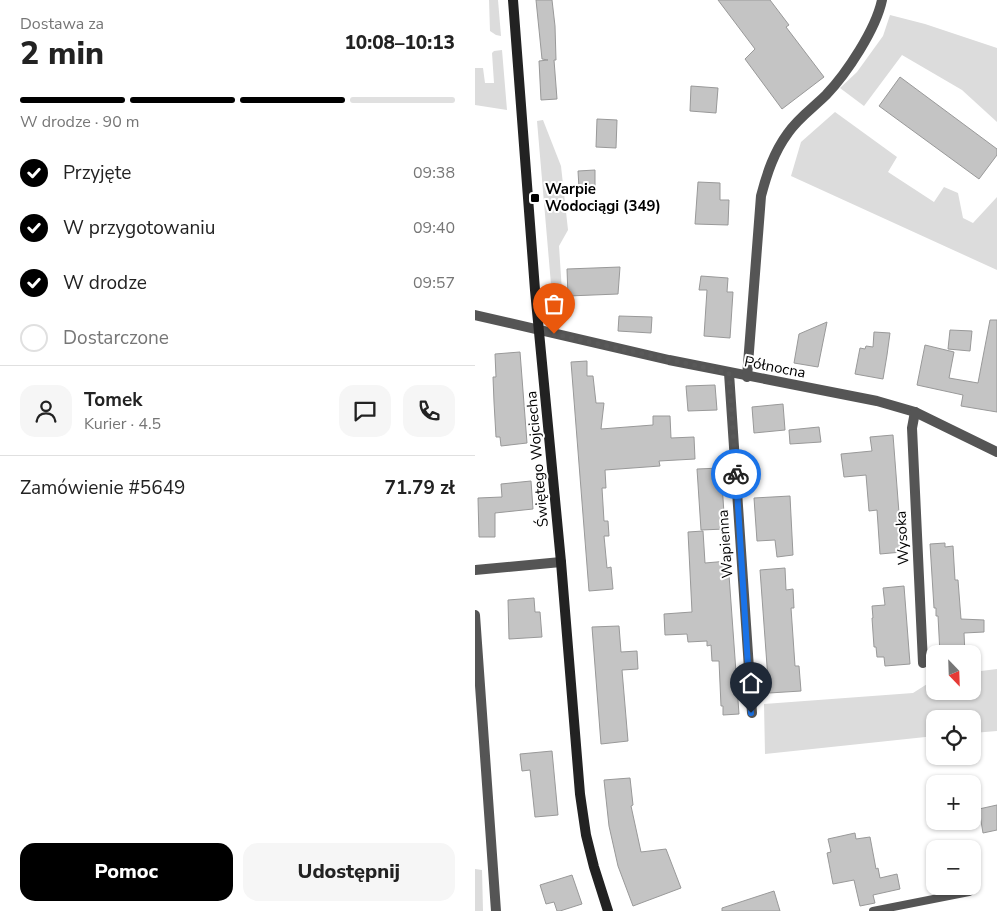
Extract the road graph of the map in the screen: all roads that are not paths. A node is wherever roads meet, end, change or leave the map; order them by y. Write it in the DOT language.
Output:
graph roads {
  1 [pos="513,0"];
  2 [pos="882,0"];
  3 [pos="475,315"];
  4 [pos="540,331"];
  5 [pos="729,373"];
  6 [pos="747,377"];
  7 [pos="915,412"];
  8 [pos="997,452"];
  9 [pos="561,562"];
  10 [pos="475,570"];
  11 [pos="475,615"];
  12 [pos="923,663"];
  13 [pos="751,713"];
  14 [pos="954,895"];
  15 [pos="496,911"];
  16 [pos="608,911"];
  17 [pos="873,911"];
  1 -- 4 [label="street, Świętego Wojciecha"];
  2 -- 6 [label="street"];
  3 -- 4 [label="street, Północna"];
  4 -- 5 [label="street, Północna"];
  4 -- 9 [label="street, Świętego Wojciecha"];
  5 -- 6 [label="street, Północna"];
  5 -- 13 [label="street, Wapienna"];
  6 -- 7 [label="street, Północna"];
  7 -- 8 [label="street, Północna"];
  7 -- 12 [label="street, Wysoka"];
  9 -- 10 [label="street"];
  9 -- 16 [label="street, Świętego Wojciecha"];
  11 -- 15 [label="street"];
  14 -- 17 [label="lane"];
}
